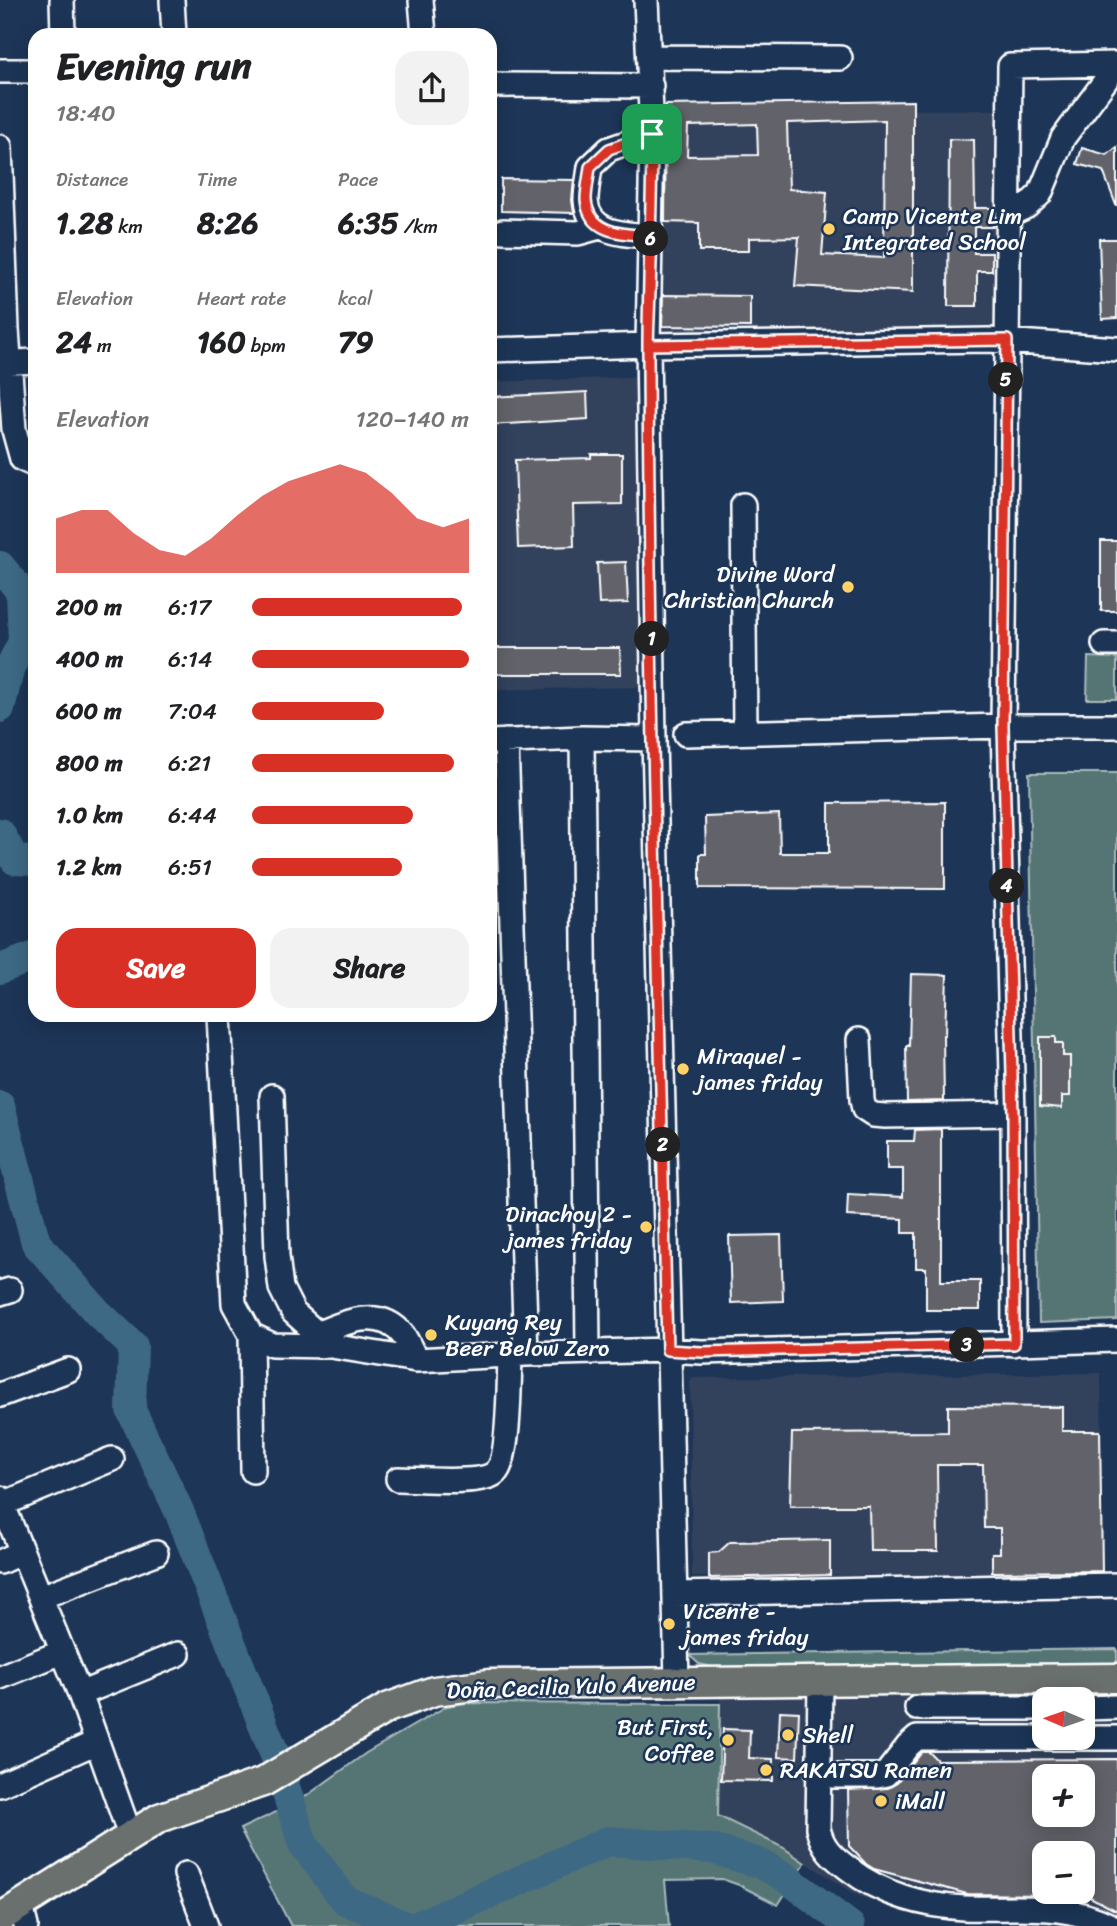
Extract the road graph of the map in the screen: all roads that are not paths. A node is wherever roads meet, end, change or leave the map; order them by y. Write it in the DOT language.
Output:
graph roads {
  1 [pos="62,0"];
  2 [pos="172,0"];
  3 [pos="421,0"];
  4 [pos="646,0"];
  5 [pos="63,28"];
  6 [pos="174,28"];
  7 [pos="423,28"];
  8 [pos="650,57"];
  9 [pos="840,58"];
  10 [pos="1117,64"];
  11 [pos="0,71"];
  12 [pos="28,71"];
  13 [pos="497,85"];
  14 [pos="651,86"];
  15 [pos="652,134"];
  16 [pos="0,147"];
  17 [pos="1008,215"];
  18 [pos="600,228"];
  19 [pos="503,231"];
  20 [pos="652,236"];
  21 [pos="1007,340"];
  22 [pos="648,345"];
  23 [pos="1117,349"];
  24 [pos="497,350"];
  25 [pos="28,361"];
  26 [pos="5,363"];
  27 [pos="28,462"];
  28 [pos="743,505"];
  29 [pos="1003,726"];
  30 [pos="1117,726"];
  31 [pos="745,731"];
  32 [pos="686,734"];
  33 [pos="582,738"];
  34 [pos="654,739"];
  35 [pos="498,741"];
  36 [pos="219,1022"];
  37 [pos="859,1040"];
  38 [pos="272,1096"];
  39 [pos="1013,1114"];
  40 [pos="251,1335"];
  41 [pos="324,1340"];
  42 [pos="1117,1340"];
  43 [pos="1014,1344"];
  44 [pos="667,1350"];
  45 [pos="588,1352"];
  46 [pos="518,1355"];
  47 [pos="416,1360"];
  48 [pos="68,1370"];
  49 [pos="0,1395"];
  50 [pos="112,1459"];
  51 [pos="253,1471"];
  52 [pos="398,1479"];
  53 [pos="1,1501"];
  54 [pos="22,1552"];
  55 [pos="156,1553"];
  56 [pos="0,1562"];
  57 [pos="1117,1586"];
  58 [pos="675,1594"];
  59 [pos="41,1597"];
  60 [pos="62,1652"];
  61 [pos="178,1654"];
  62 [pos="0,1677"];
  63 [pos="1117,1678"];
  64 [pos="677,1682"];
  65 [pos="820,1682"];
  66 [pos="80,1693"];
  67 [pos="917,1694"];
  68 [pos="1032,1707"];
  69 [pos="1096,1707"];
  70 [pos="1117,1707"];
  71 [pos="917,1738"];
  72 [pos="1117,1738"];
  73 [pos="97,1742"];
  74 [pos="818,1776"];
  75 [pos="0,1785"];
  76 [pos="130,1835"];
  77 [pos="186,1874"];
  78 [pos="16,1917"];
  79 [pos="206,1926"];
  80 [pos="1111,1926"];
  1 -- 5 [label="street"];
  2 -- 6 [label="street"];
  3 -- 7 [label="street"];
  4 -- 8 [label="street"];
  8 -- 9 [label="street"];
  8 -- 14 [label="street"];
  10 -- 17 [label="street"];
  10 -- 17 [label="street"];
  11 -- 12 [label="street"];
  13 -- 14 [label="street"];
  14 -- 15 [label="street"];
  15 -- 18 [label="street"];
  15 -- 20 [label="street"];
  16 -- 26 [label="street"];
  17 -- 21 [label="street"];
  18 -- 19 [label="street"];
  18 -- 20 [label="street"];
  20 -- 22 [label="street"];
  21 -- 22 [label="street"];
  21 -- 23 [label="street"];
  21 -- 29 [label="street"];
  22 -- 24 [label="street"];
  22 -- 34 [label="street"];
  25 -- 26 [label="street"];
  26 -- 27 [label="street"];
  28 -- 31 [label="street"];
  29 -- 30 [label="street"];
  29 -- 31 [label="street"];
  29 -- 39 [label="street"];
  31 -- 32 [label="street"];
  33 -- 34 [label="street"];
  33 -- 35 [label="street"];
  33 -- 45 [label="street"];
  34 -- 44 [label="street"];
  35 -- 46 [label="street"];
  36 -- 40 [label="street"];
  37 -- 39 [label="street"];
  38 -- 41 [label="street"];
  39 -- 43 [label="street"];
  40 -- 41 [label="street"];
  40 -- 51 [label="street"];
  41 -- 47 [label="street"];
  41 -- 47 [label="street"];
  42 -- 43 [label="street"];
  43 -- 44 [label="street"];
  44 -- 45 [label="street"];
  44 -- 58 [label="street"];
  45 -- 46 [label="street"];
  46 -- 47 [label="street"];
  46 -- 52 [label="street"];
  48 -- 49 [label="street"];
  50 -- 53 [label="street"];
  53 -- 54 [label="street"];
  54 -- 56 [label="street"];
  54 -- 59 [label="street"];
  55 -- 59 [label="street"];
  57 -- 58 [label="street"];
  58 -- 64 [label="street"];
  59 -- 60 [label="street"];
  60 -- 62 [label="street"];
  60 -- 66 [label="street"];
  61 -- 66 [label="street"];
  63 -- 67 [label="main road, Doña Cecilia Yulo Avenue"];
  64 -- 65 [label="main road, Doña Cecilia Yulo Avenue"];
  64 -- 76 [label="main road, Doña Cecilia Yulo Avenue"];
  65 -- 67 [label="main road, Doña Cecilia Yulo Avenue"];
  65 -- 74 [label="street"];
  66 -- 73 [label="street"];
  67 -- 68 [label="street"];
  67 -- 71 [label="street"];
  69 -- 70 [label="street"];
  71 -- 72 [label="street"];
  71 -- 74 [label="street"];
  73 -- 75 [label="street"];
  73 -- 76 [label="street"];
  74 -- 80 [label="street"];
  76 -- 78 [label="main road, Doña Cecilia Yulo Avenue"];
  77 -- 79 [label="street"];
}
